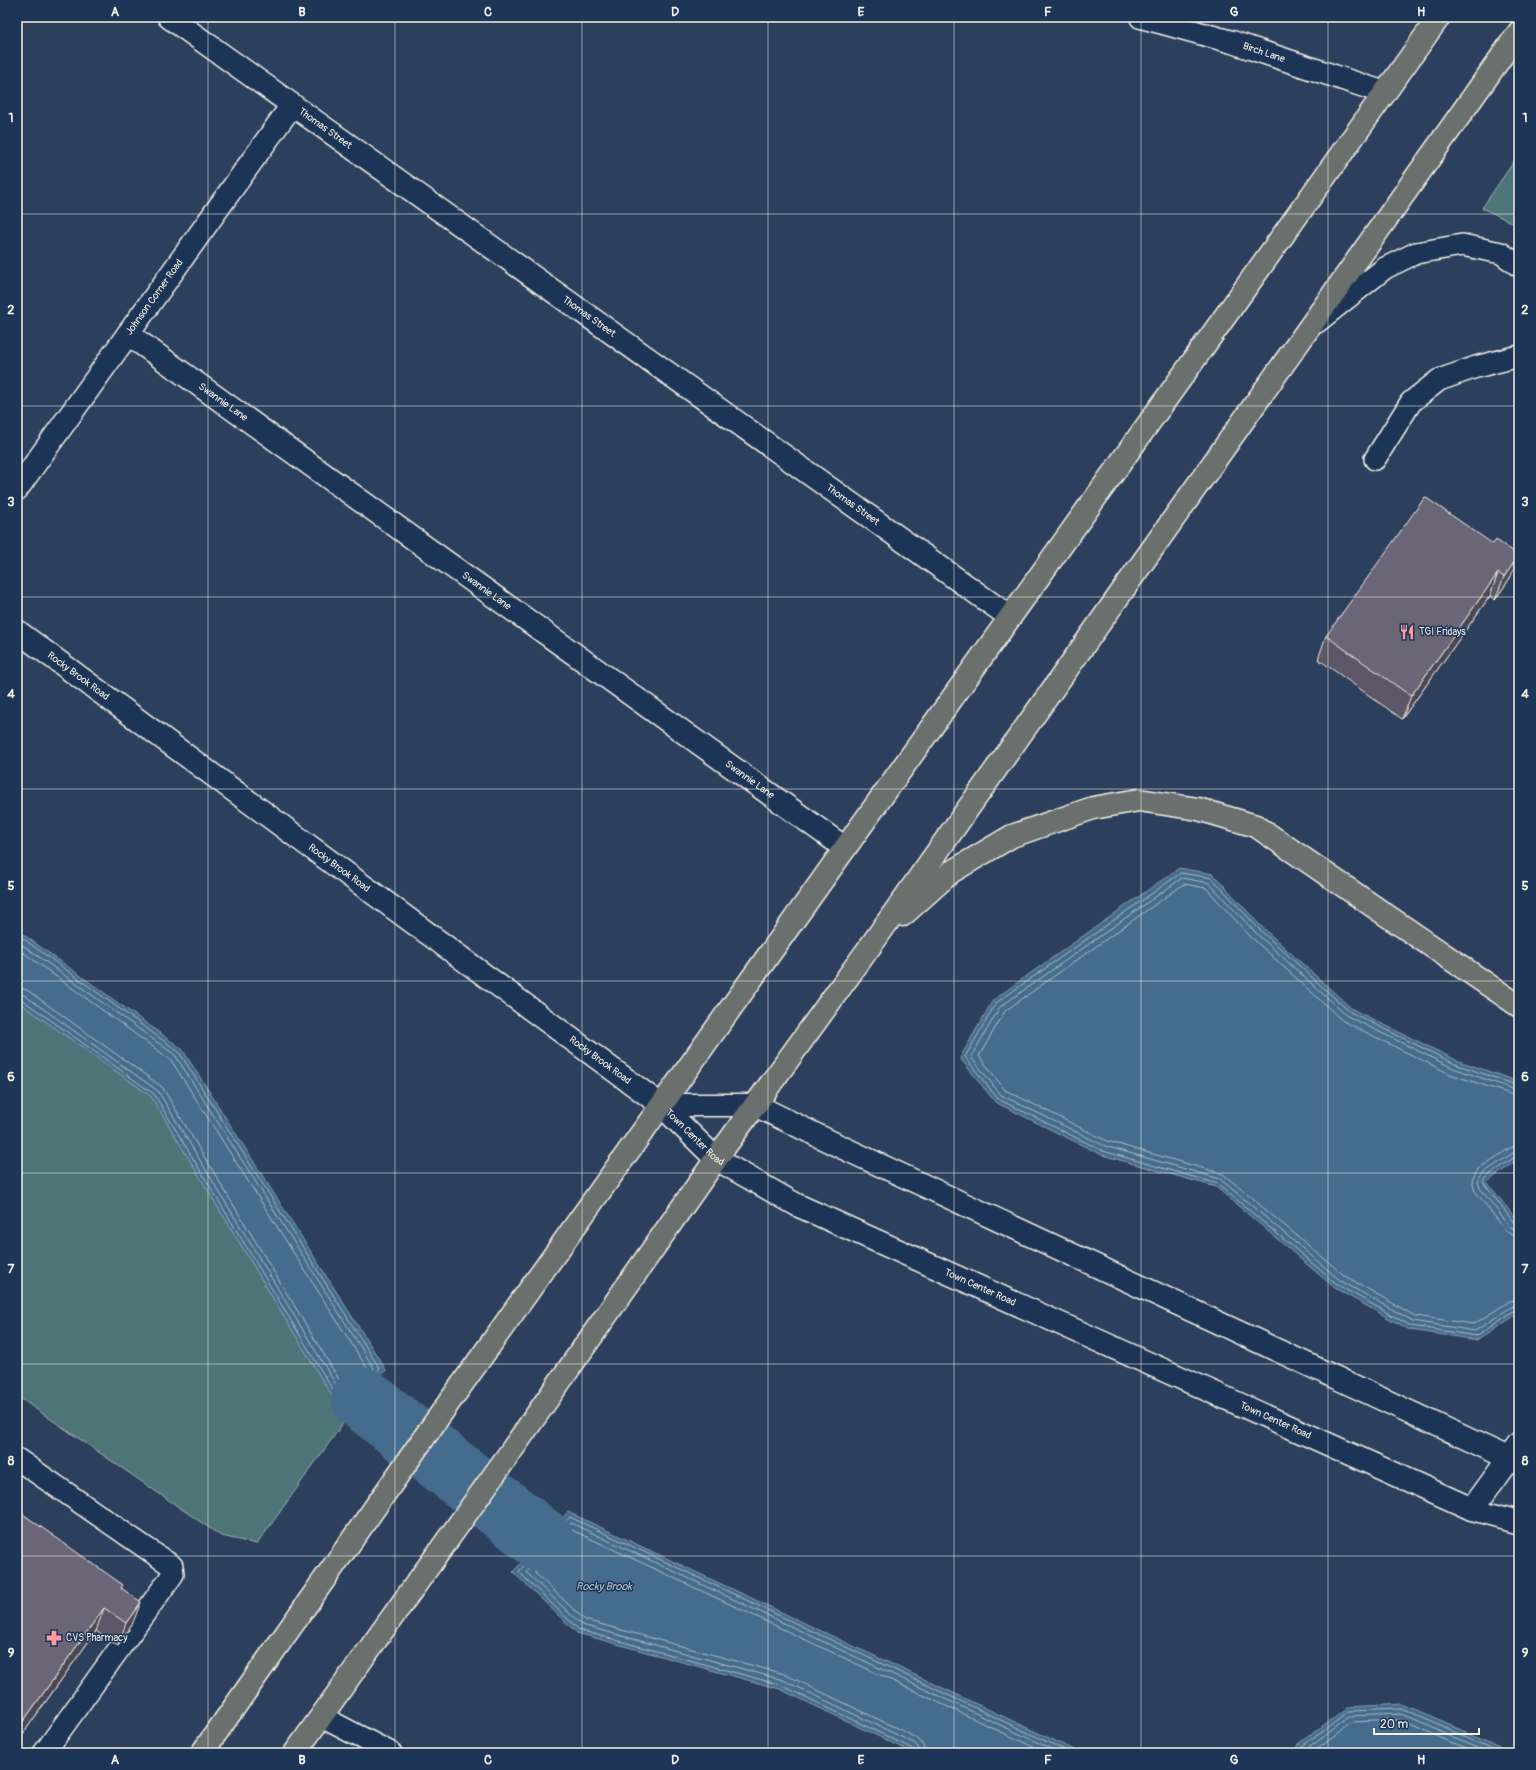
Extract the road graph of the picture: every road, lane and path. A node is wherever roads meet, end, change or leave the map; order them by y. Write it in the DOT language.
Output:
graph roads {
  1 [pos="169,17"];
  2 [pos="1141,17"];
  3 [pos="1439,17"];
  4 [pos="1519,32"];
  5 [pos="1385,93"];
  6 [pos="292,105"];
  7 [pos="1519,266"];
  8 [pos="1308,330"];
  9 [pos="128,334"];
  10 [pos="1519,356"];
  11 [pos="1375,459"];
  12 [pos="17,489"];
  13 [pos="1010,618"];
  14 [pos="17,631"];
  15 [pos="845,848"];
  16 [pos="874,941"];
  17 [pos="1519,1006"];
  18 [pos="661,1104"];
  19 [pos="755,1105"];
  20 [pos="716,1159"];
  21 [pos="1516,1455"];
  22 [pos="17,1460"];
  23 [pos="1472,1509"];
  24 [pos="1519,1522"];
  25 [pos="322,1717"];
  26 [pos="44,1753"];
  27 [pos="202,1753"];
  28 [pos="295,1753"];
  29 [pos="391,1753"];
  1 -- 6 [label="street, Thomas Street"];
  2 -- 5 [label="street, Birch Lane"];
  3 -- 5 [label="highway"];
  4 -- 8 [label="highway"];
  5 -- 13 [label="highway"];
  6 -- 9 [label="street, Johnson Corner Road"];
  6 -- 13 [label="street, Thomas Street"];
  7 -- 8 [label="lane"];
  8 -- 16 [label="highway"];
  9 -- 12 [label="street, Johnson Corner Road"];
  9 -- 15 [label="street, Swannie Lane"];
  10 -- 11 [label="lane"];
  13 -- 15 [label="highway"];
  14 -- 18 [label="street, Rocky Brook Road"];
  15 -- 18 [label="highway"];
  16 -- 17 [label="highway"];
  16 -- 19 [label="highway"];
  18 -- 19 [label="street, Town Center Road"];
  18 -- 20 [label="street, Town Center Road"];
  18 -- 27 [label="highway"];
  19 -- 20 [label="highway"];
  19 -- 21 [label="street, Town Center Road"];
  20 -- 23 [label="street, Town Center Road"];
  20 -- 25 [label="highway"];
  21 -- 23 [label="street"];
  22 -- 26 [label="lane"];
  23 -- 24 [label="street, Town Center Road"];
  25 -- 28 [label="highway"];
  25 -- 29 [label="lane"];
}
